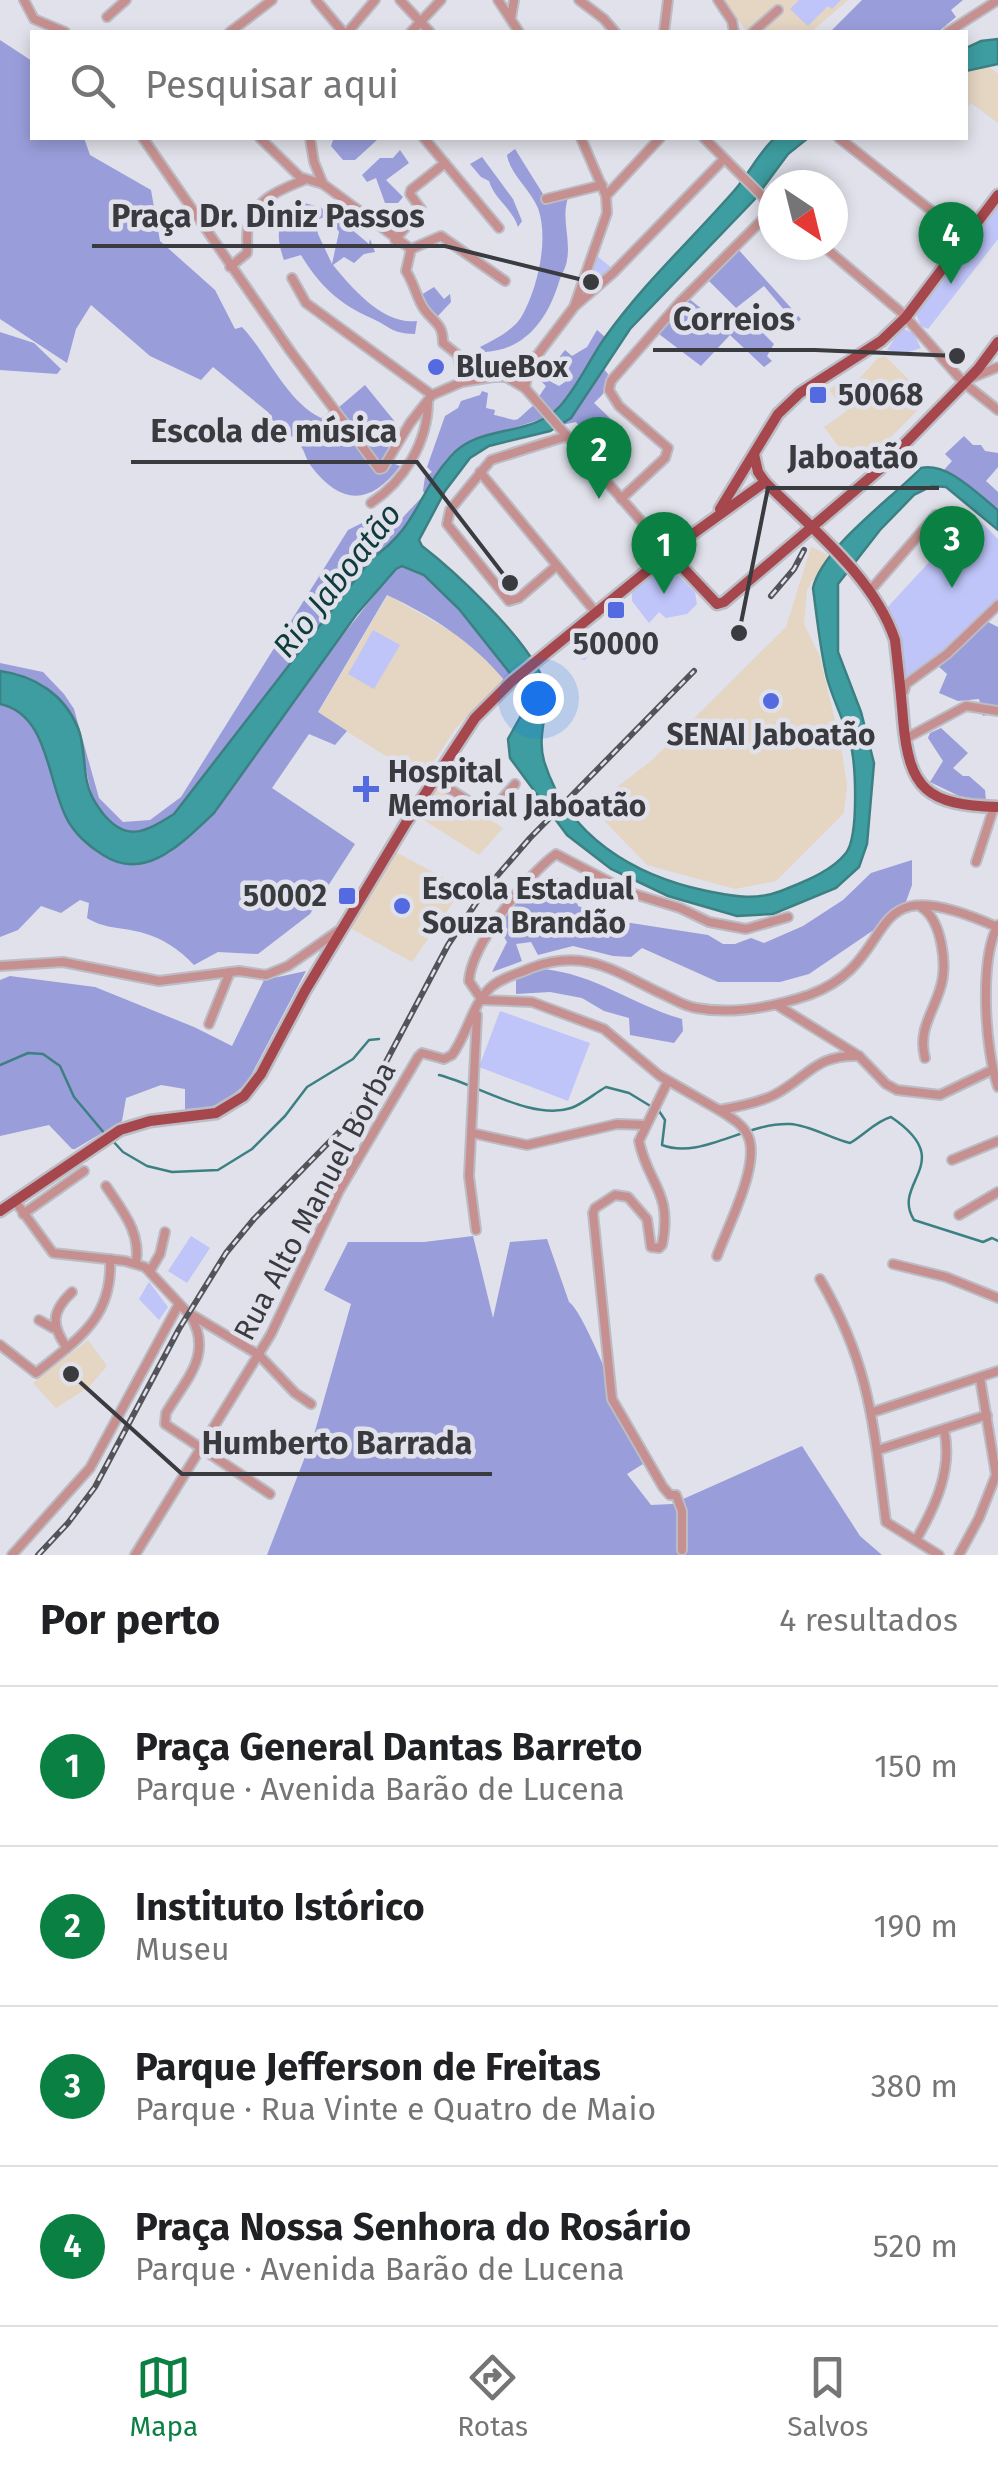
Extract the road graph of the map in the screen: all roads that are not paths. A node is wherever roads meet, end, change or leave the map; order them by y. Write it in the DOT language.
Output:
graph roads {
  1 [pos="24,0"];
  2 [pos="126,0"];
  3 [pos="272,0"];
  4 [pos="316,0"];
  5 [pos="374,0"];
  6 [pos="400,0"];
  7 [pos="441,0"];
  8 [pos="498,0"];
  9 [pos="514,0"];
  10 [pos="579,0"];
  11 [pos="668,0"];
  12 [pos="718,0"];
  13 [pos="998,0"];
  14 [pos="778,10"];
  15 [pos="106,16"];
  16 [pos="511,18"];
  17 [pos="359,20"];
  18 [pos="422,22"];
  19 [pos="61,30"];
  20 [pos="233,30"];
  21 [pos="344,30"];
  22 [pos="348,30"];
  23 [pos="362,30"];
  24 [pos="414,30"];
  25 [pos="428,30"];
  26 [pos="518,30"];
  27 [pos="613,30"];
  28 [pos="664,30"];
  29 [pos="734,30"];
  30 [pos="755,30"];
  31 [pos="951,30"];
  32 [pos="262,140"];
  33 [pos="310,140"];
  34 [pos="426,140"];
  35 [pos="582,140"];
  36 [pos="658,140"];
  37 [pos="706,140"];
  38 [pos="842,140"];
  39 [pos="146,141"];
  40 [pos="724,158"];
  41 [pos="445,163"];
  42 [pos="304,180"];
  43 [pos="322,184"];
  44 [pos="602,185"];
  45 [pos="758,192"];
  46 [pos="998,195"];
  47 [pos="606,196"];
  48 [pos="546,199"];
  49 [pos="758,223"];
  50 [pos="499,228"];
  51 [pos="966,238"];
  52 [pos="395,240"];
  53 [pos="408,247"];
  54 [pos="839,260"];
  55 [pos="230,267"];
  56 [pos="292,278"];
  57 [pos="506,281"];
  58 [pos="574,306"];
  59 [pos="906,318"];
  60 [pos="998,342"];
  61 [pos="530,366"];
  62 [pos="998,367"];
  63 [pos="506,377"];
  64 [pos="965,381"];
  65 [pos="462,382"];
  66 [pos="525,388"];
  67 [pos="430,398"];
  68 [pos="998,410"];
  69 [pos="564,433"];
  70 [pos="754,454"];
  71 [pos="480,472"];
  72 [pos="765,482"];
  73 [pos="621,499"];
  74 [pos="371,504"];
  75 [pos="717,514"];
  76 [pos="936,515"];
  77 [pos="813,529"];
  78 [pos="669,553"];
  79 [pos="555,567"];
  80 [pos="869,592"];
  81 [pos="998,605"];
  82 [pos="596,614"];
  83 [pos="902,704"];
  84 [pos="998,711"];
  85 [pos="904,739"];
  86 [pos="434,778"];
  87 [pos="515,784"];
  88 [pos="996,807"];
  89 [pos="976,862"];
  90 [pos="917,904"];
  91 [pos="788,917"];
  92 [pos="997,926"];
  93 [pos="342,928"];
  94 [pos="0,966"];
  95 [pos="230,972"];
  96 [pos="482,1000"];
  97 [pos="777,1005"];
  98 [pos="477,1010"];
  99 [pos="209,1024"];
  100 [pos="859,1056"];
  101 [pos="925,1058"];
  102 [pos="992,1070"];
  103 [pos="668,1081"];
  104 [pos="998,1087"];
  105 [pos="719,1110"];
  106 [pos="646,1125"];
  107 [pos="472,1133"];
  108 [pos="998,1141"];
  109 [pos="952,1160"];
  110 [pos="84,1171"];
  111 [pos="106,1186"];
  112 [pos="998,1192"];
  113 [pos="15,1200"];
  114 [pos="0,1211"];
  115 [pos="24,1214"];
  116 [pos="959,1215"];
  117 [pos="476,1230"];
  118 [pos="166,1232"];
  119 [pos="717,1256"];
  120 [pos="110,1259"];
  121 [pos="136,1263"];
  122 [pos="893,1264"];
  123 [pos="150,1271"];
  124 [pos="820,1279"];
  125 [pos="72,1292"];
  126 [pos="998,1298"];
  127 [pos="179,1304"];
  128 [pos="188,1312"];
  129 [pos="40,1320"];
  130 [pos="54,1328"];
  131 [pos="0,1346"];
  132 [pos="67,1348"];
  133 [pos="260,1354"];
  134 [pos="998,1371"];
  135 [pos="980,1378"];
  136 [pos="311,1404"];
  137 [pos="873,1412"];
  138 [pos="987,1415"];
  139 [pos="944,1430"];
  140 [pos="203,1447"];
  141 [pos="878,1450"];
  142 [pos="270,1494"];
  143 [pos="916,1540"];
  144 [pos="682,1550"];
  145 [pos="12,1555"];
  146 [pos="136,1555"];
  147 [pos="938,1555"];
  148 [pos="959,1555"];
  1 -- 19 [label="street"];
  2 -- 15 [label="street"];
  3 -- 20 [label="street"];
  4 -- 21 [label="street"];
  5 -- 17 [label="street"];
  6 -- 18 [label="street"];
  7 -- 18 [label="street"];
  8 -- 16 [label="street"];
  9 -- 16 [label="street"];
  10 -- 27 [label="street"];
  11 -- 28 [label="street"];
  12 -- 29 [label="street"];
  13 -- 31 [label="street"];
  14 -- 30 [label="street"];
  16 -- 26 [label="street"];
  17 -- 22 [label="street"];
  17 -- 23 [label="street"];
  18 -- 24 [label="street"];
  18 -- 25 [label="street"];
  32 -- 42 [label="street"];
  33 -- 43 [label="street"];
  34 -- 41 [label="street"];
  35 -- 44 [label="street"];
  36 -- 47 [label="street"];
  37 -- 40 [label="street"];
  38 -- 51 [label="street"];
  39 -- 55 [label="street"];
  40 -- 45 [label="street"];
  40 -- 58 [label="street"];
  41 -- 50 [label="street"];
  41 -- 52 [label="street"];
  42 -- 43 [label="street"];
  42 -- 55 [label="street"];
  43 -- 52 [label="street"];
  44 -- 47 [label="street"];
  44 -- 48 [label="street"];
  46 -- 51 [label="main road"];
  47 -- 58 [label="street"];
  49 -- 73 [label="street"];
  51 -- 59 [label="main road"];
  52 -- 53 [label="street"];
  53 -- 57 [label="street"];
  53 -- 65 [label="street"];
  54 -- 59 [label="street"];
  55 -- 67 [label="street"];
  56 -- 67 [label="street"];
  58 -- 61 [label="street"];
  59 -- 64 [label="street"];
  59 -- 70 [label="main road"];
  60 -- 64 [label="main road"];
  61 -- 63 [label="street"];
  61 -- 66 [label="street"];
  62 -- 64 [label="street"];
  63 -- 65 [label="street"];
  63 -- 66 [label="street"];
  64 -- 68 [label="street"];
  64 -- 77 [label="main road"];
  65 -- 67 [label="street"];
  66 -- 69 [label="street"];
  67 -- 74 [label="street"];
  69 -- 71 [label="street"];
  69 -- 73 [label="street"];
  70 -- 72 [label="main road"];
  70 -- 75 [label="main road"];
  71 -- 79 [label="street"];
  71 -- 79 [label="street"];
  72 -- 75 [label="main road"];
  72 -- 77 [label="main road"];
  73 -- 78 [label="street"];
  75 -- 78 [label="main road"];
  76 -- 80 [label="street"];
  77 -- 78 [label="main road"];
  77 -- 80 [label="main road"];
  78 -- 82 [label="main road"];
  79 -- 82 [label="street"];
  80 -- 83 [label="main road"];
  81 -- 83 [label="street"];
  82 -- 86 [label="main road"];
  83 -- 85 [label="main road"];
  84 -- 85 [label="street"];
  85 -- 88 [label="main road"];
  86 -- 87 [label="street"];
  86 -- 93 [label="main road"];
  88 -- 89 [label="street"];
  90 -- 92 [label="street"];
  90 -- 97 [label="street"];
  90 -- 101 [label="street"];
  91 -- 96 [label="street"];
  92 -- 102 [label="street"];
  93 -- 95 [label="street"];
  93 -- 113 [label="main road"];
  94 -- 95 [label="street"];
  95 -- 99 [label="street"];
  96 -- 97 [label="street"];
  96 -- 98 [label="street"];
  96 -- 103 [label="street"];
  97 -- 100 [label="street"];
  98 -- 107 [label="street"];
  98 -- 133 [label="street, Rua Alto Manuel Borba"];
  100 -- 102 [label="street"];
  100 -- 105 [label="street"];
  102 -- 104 [label="street"];
  103 -- 105 [label="street"];
  103 -- 106 [label="street"];
  105 -- 119 [label="street"];
  106 -- 107 [label="street"];
  106 -- 144 [label="street"];
  107 -- 117 [label="street"];
  108 -- 109 [label="street"];
  110 -- 115 [label="street"];
  111 -- 121 [label="street"];
  112 -- 116 [label="street"];
  113 -- 114 [label="main road"];
  113 -- 115 [label="street"];
  115 -- 120 [label="street"];
  118 -- 123 [label="street"];
  120 -- 121 [label="street"];
  120 -- 132 [label="street"];
  121 -- 123 [label="street"];
  122 -- 126 [label="street"];
  123 -- 127 [label="street"];
  124 -- 137 [label="street"];
  125 -- 130 [label="street"];
  127 -- 128 [label="street"];
  127 -- 145 [label="street"];
  128 -- 133 [label="street"];
  128 -- 140 [label="street"];
  129 -- 130 [label="street"];
  130 -- 132 [label="street"];
  131 -- 132 [label="street"];
  133 -- 136 [label="street"];
  133 -- 140 [label="street, Rua Alto Manuel Borba"];
  134 -- 135 [label="street"];
  135 -- 137 [label="street"];
  135 -- 138 [label="street"];
  137 -- 141 [label="street"];
  138 -- 139 [label="street"];
  138 -- 148 [label="street"];
  139 -- 141 [label="street"];
  139 -- 143 [label="street"];
  140 -- 142 [label="street"];
  140 -- 146 [label="street, Rua Alto Manuel Borba"];
  141 -- 143 [label="street"];
  143 -- 147 [label="street"];
}
